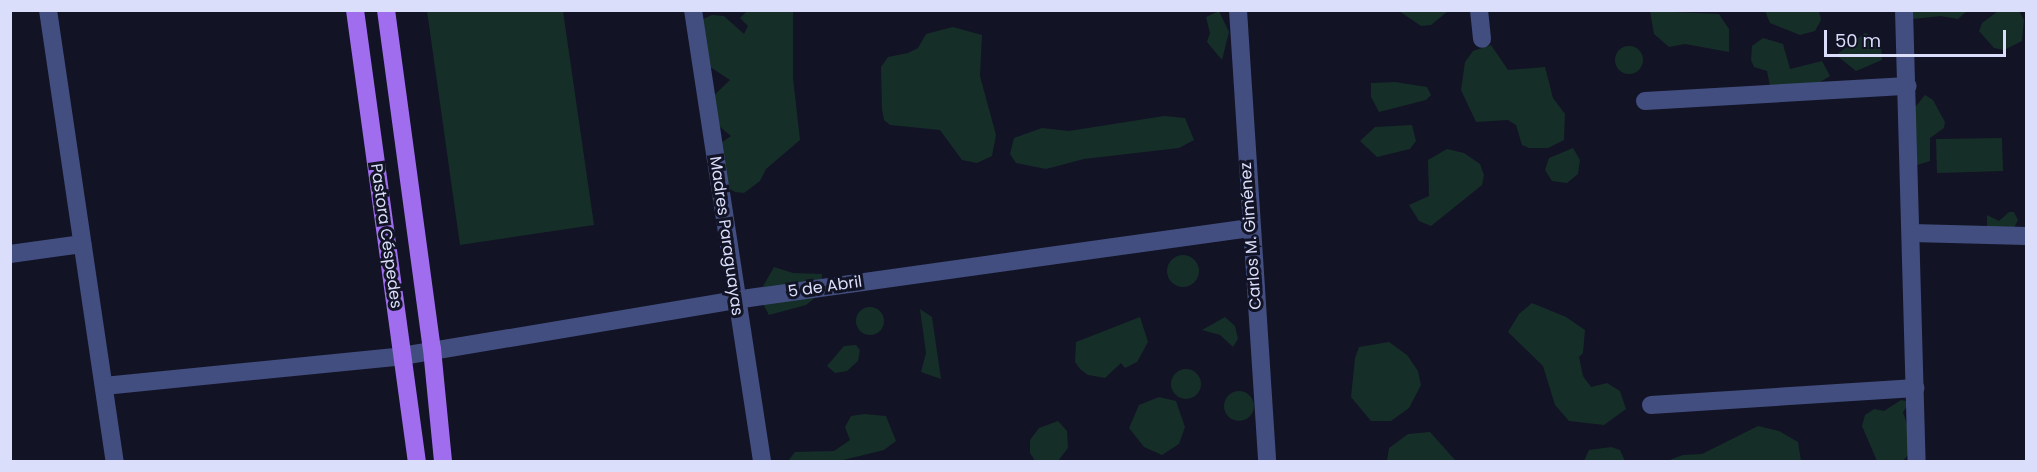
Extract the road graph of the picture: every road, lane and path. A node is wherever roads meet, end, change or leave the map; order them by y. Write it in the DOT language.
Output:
graph roads {
  1 [pos="48,10"];
  2 [pos="355,10"];
  3 [pos="386,10"];
  4 [pos="693,10"];
  5 [pos="1238,10"];
  6 [pos="1479,10"];
  7 [pos="1904,10"];
  8 [pos="1482,39"];
  9 [pos="1908,86"];
  10 [pos="1645,101"];
  11 [pos="1250,228"];
  12 [pos="1912,233"];
  13 [pos="2026,236"];
  14 [pos="82,244"];
  15 [pos="10,254"];
  16 [pos="735,300"];
  17 [pos="432,349"];
  18 [pos="402,356"];
  19 [pos="104,386"];
  20 [pos="1915,388"];
  21 [pos="1651,405"];
  22 [pos="115,462"];
  23 [pos="417,462"];
  24 [pos="443,462"];
  25 [pos="762,462"];
  26 [pos="1267,462"];
  27 [pos="1917,462"];
  1 -- 14 [label="street"];
  2 -- 18 [label="main road, Pastora Céspedes"];
  3 -- 17 [label="main road, Pastora Céspedes"];
  4 -- 16 [label="street, Madres Paraguayas"];
  5 -- 11 [label="street, Carlos M. Giménez"];
  6 -- 8 [label="street"];
  7 -- 9 [label="street"];
  9 -- 10 [label="street"];
  9 -- 12 [label="street"];
  11 -- 16 [label="street, 5 de Abril"];
  11 -- 26 [label="street, Carlos M. Giménez"];
  12 -- 13 [label="street"];
  12 -- 20 [label="street"];
  14 -- 15 [label="street"];
  14 -- 19 [label="street"];
  16 -- 17 [label="street, 5 de Abril"];
  16 -- 25 [label="street, Madres Paraguayas"];
  17 -- 18 [label="street, 5 de Abril"];
  17 -- 24 [label="main road, Pastora Céspedes"];
  18 -- 19 [label="street, 5 de Abril"];
  18 -- 23 [label="main road, Pastora Céspedes"];
  19 -- 22 [label="street"];
  20 -- 21 [label="street"];
  20 -- 27 [label="street"];
}
